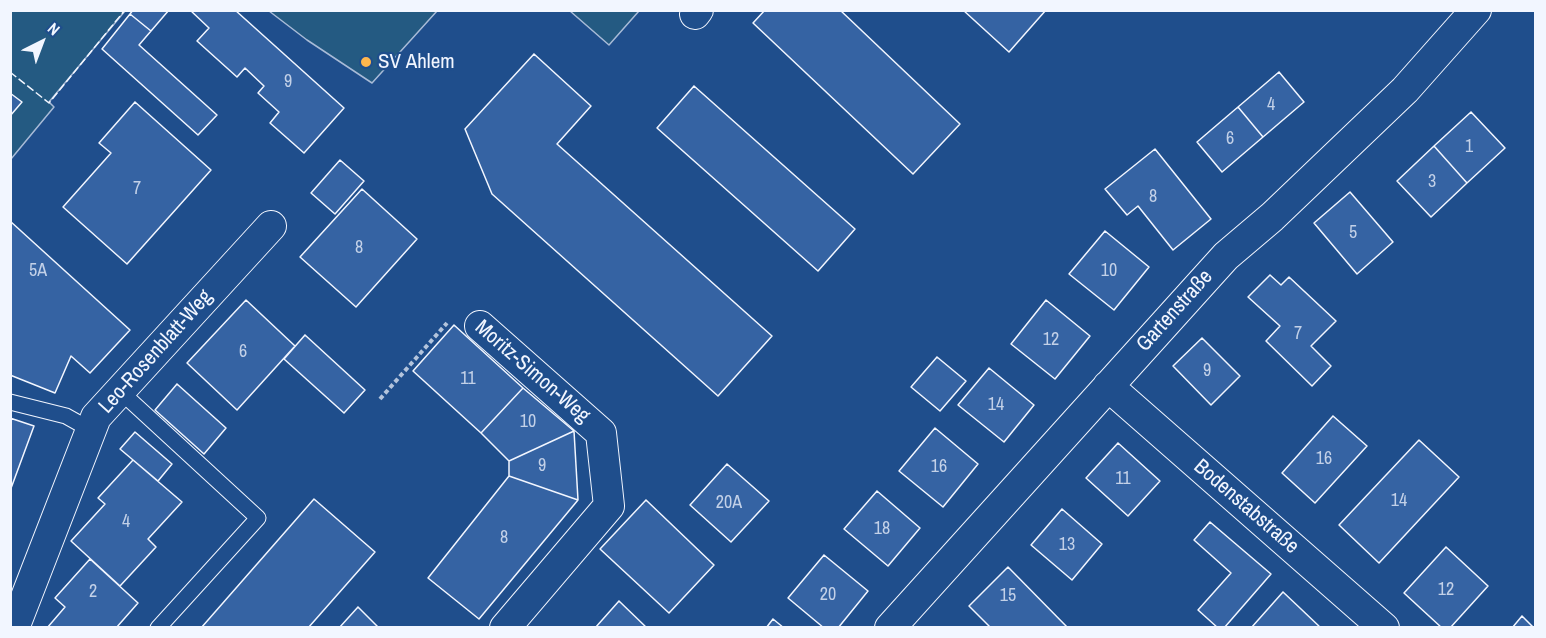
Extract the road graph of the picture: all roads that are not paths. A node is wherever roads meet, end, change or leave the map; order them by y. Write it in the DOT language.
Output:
graph roads {
  1 [pos="1476,10"];
  2 [pos="271,226"];
  3 [pos="480,326"];
  4 [pos="1108,386"];
  5 [pos="120,391"];
  6 [pos="10,402"];
  7 [pos="91,430"];
  8 [pos="902,623"];
  9 [pos="14,627"];
  10 [pos="158,627"];
  11 [pos="506,627"];
  12 [pos="1384,627"];
  1 -- 4 [label="street, Gartenstraße"];
  2 -- 5 [label="street, Leo-Rosenblatt-Weg"];
  3 -- 11 [label="street, Moritz-Simon-Weg"];
  4 -- 8 [label="street, Gartenstraße"];
  4 -- 12 [label="street, Bodenstabstraße"];
  5 -- 7 [label="street, Leo-Rosenblatt-Weg"];
  5 -- 10 [label="lane"];
  6 -- 7 [label="lane"];
  7 -- 9 [label="street, Leo-Rosenblatt-Weg"];
}
